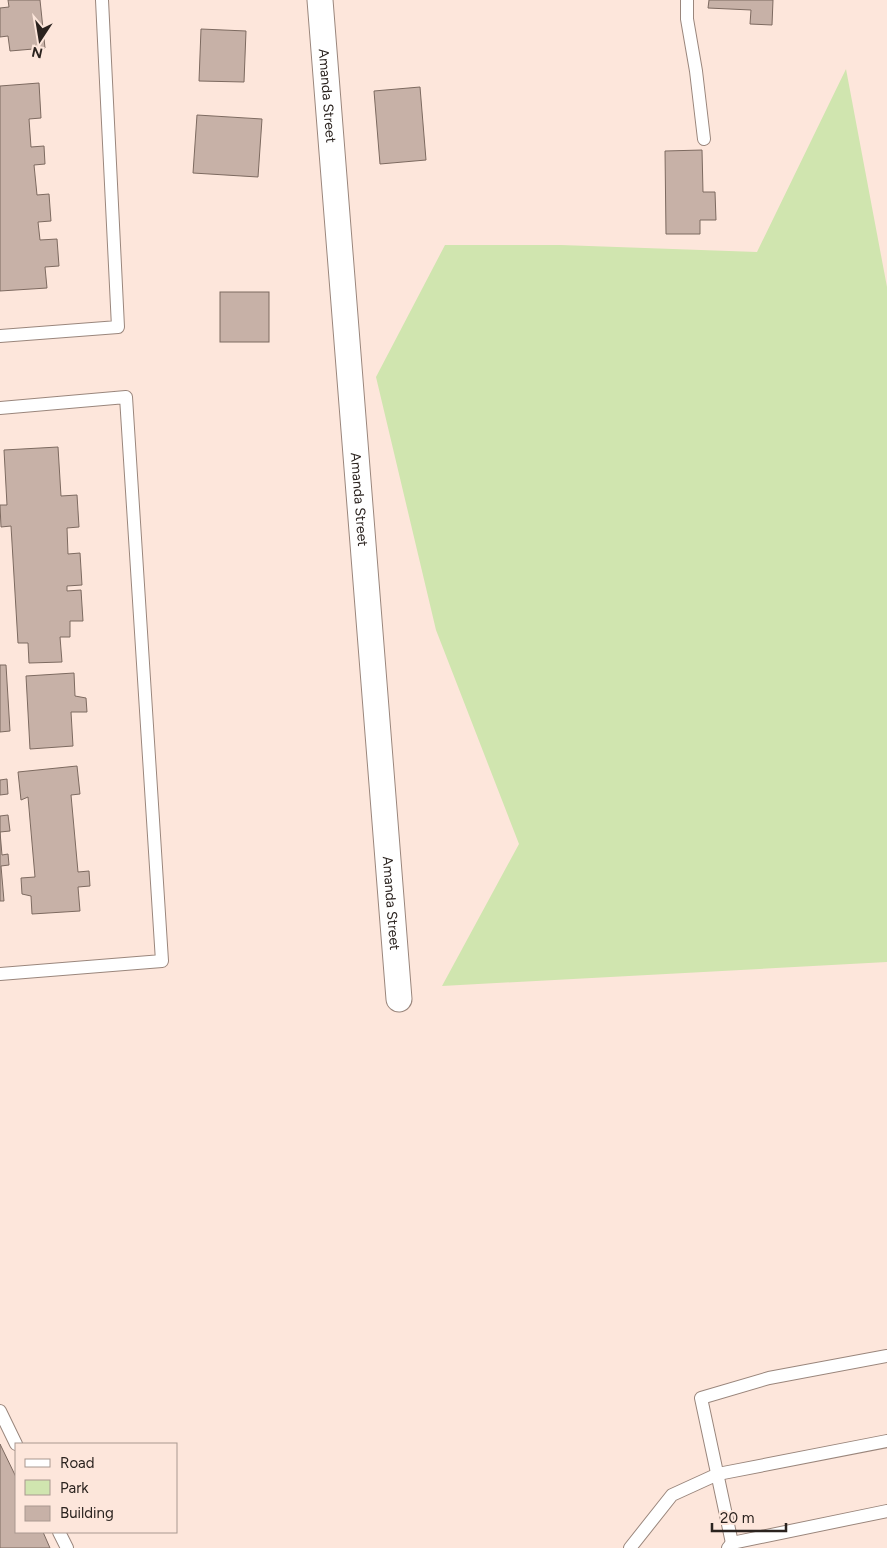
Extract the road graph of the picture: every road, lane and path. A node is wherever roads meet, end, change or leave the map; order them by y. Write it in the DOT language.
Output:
graph roads {
  1 [pos="102,0"];
  2 [pos="320,0"];
  3 [pos="687,0"];
  4 [pos="704,139"];
  5 [pos="0,336"];
  6 [pos="0,408"];
  7 [pos="0,974"];
  8 [pos="399,999"];
  9 [pos="887,1356"];
  10 [pos="0,1411"];
  11 [pos="887,1441"];
  12 [pos="16,1443"];
  13 [pos="718,1474"];
  14 [pos="887,1511"];
  15 [pos="59,1533"];
  16 [pos="730,1546"];
  17 [pos="67,1548"];
  18 [pos="630,1548"];
  1 -- 5 [label="lane"];
  2 -- 8 [label="street, Amanda Street"];
  3 -- 4 [label="lane"];
  6 -- 7 [label="lane"];
  9 -- 13 [label="lane"];
  10 -- 12 [label="lane"];
  11 -- 13 [label="lane"];
  13 -- 16 [label="lane"];
  13 -- 18 [label="lane"];
  14 -- 16 [label="lane"];
  15 -- 17 [label="lane"];
}
